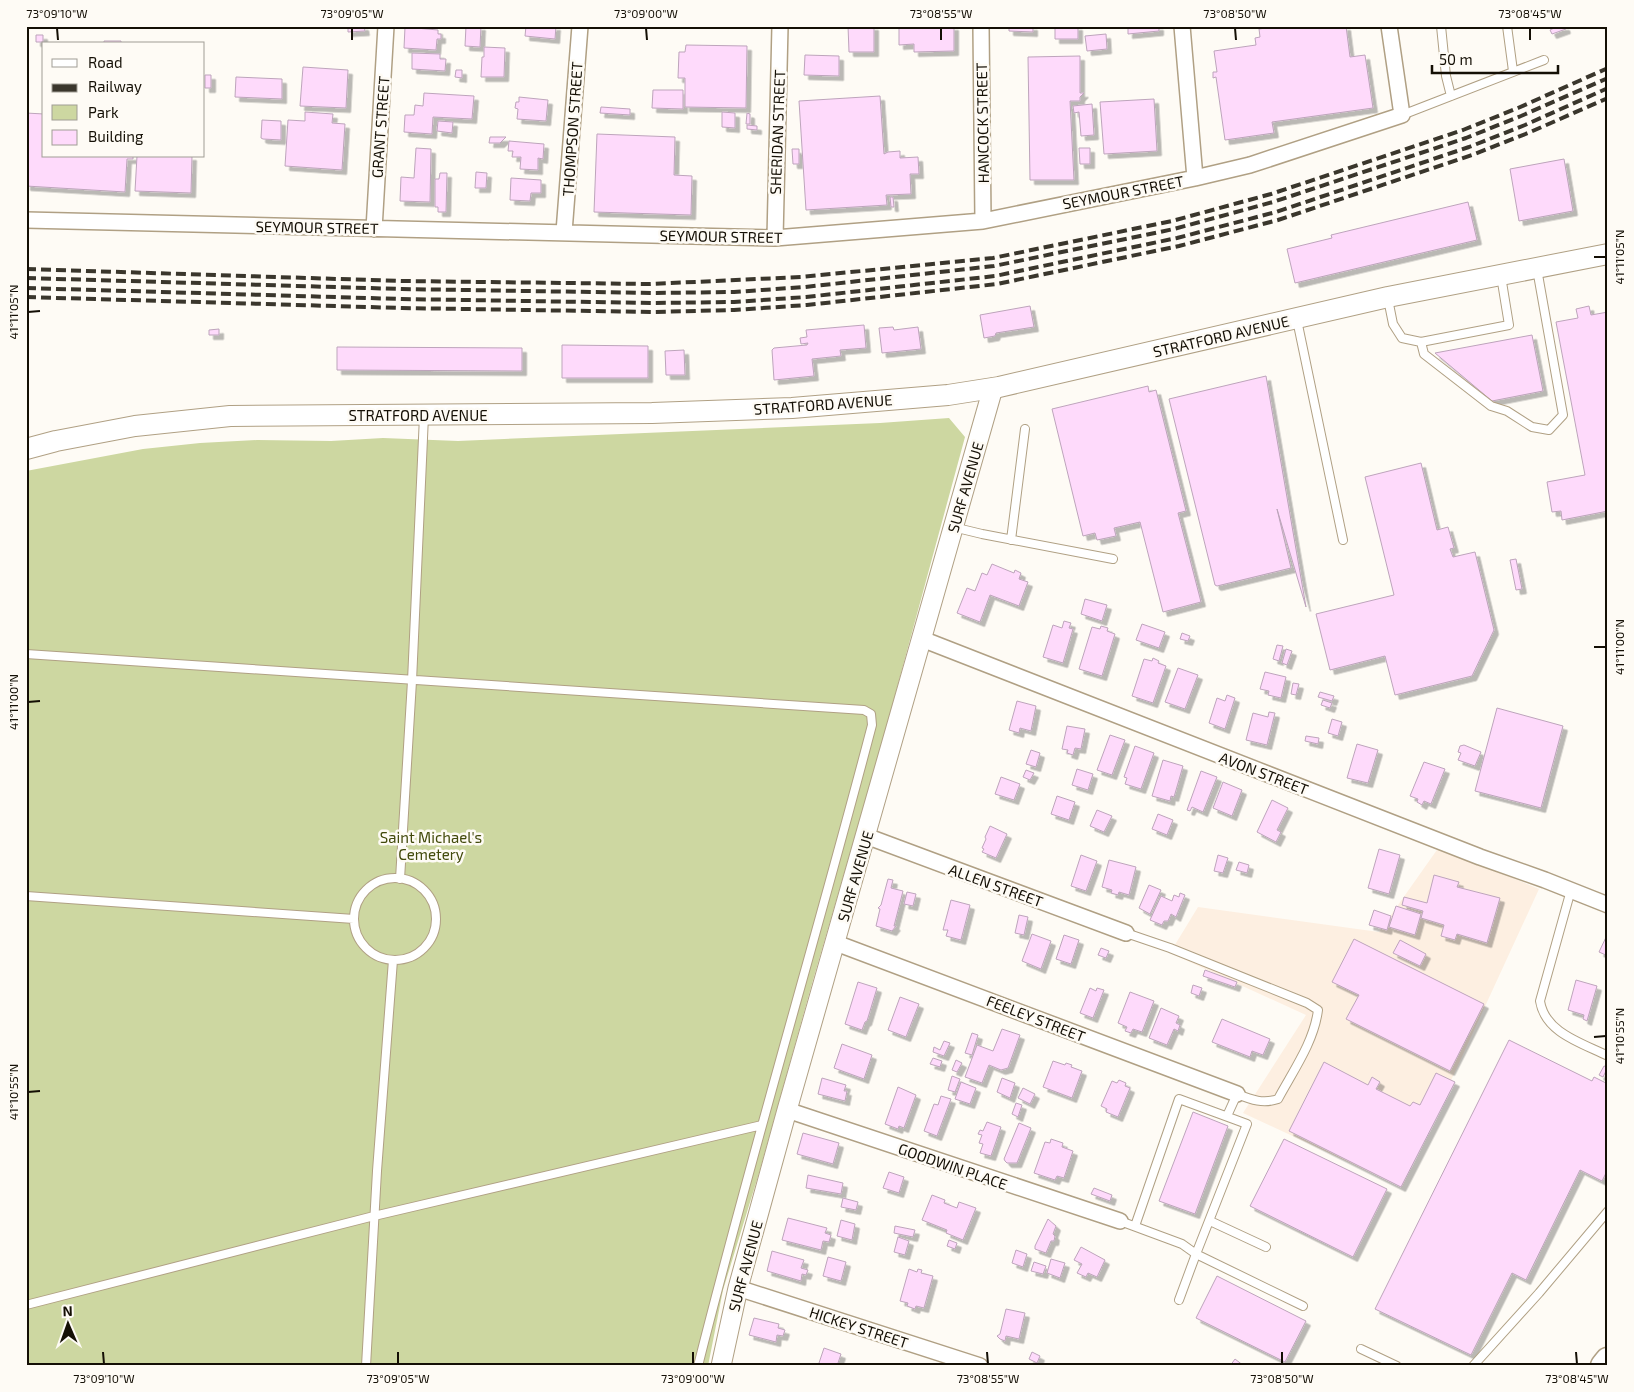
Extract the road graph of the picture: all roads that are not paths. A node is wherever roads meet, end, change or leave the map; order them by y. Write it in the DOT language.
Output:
graph roads {
  1 [pos="386,26"];
  2 [pos="580,26"];
  3 [pos="780,26"];
  4 [pos="980,26"];
  5 [pos="1182,26"];
  6 [pos="1389,26"];
  7 [pos="1441,26"];
  8 [pos="1507,26"];
  9 [pos="1544,60"];
  10 [pos="1513,71"];
  11 [pos="1451,96"];
  12 [pos="1402,115"];
  13 [pos="1195,178"];
  14 [pos="26,220"];
  15 [pos="984,221"];
  16 [pos="374,228"];
  17 [pos="564,232"];
  18 [pos="774,238"];
  19 [pos="1608,254"];
  20 [pos="1536,267"];
  21 [pos="1501,274"];
  22 [pos="1388,297"];
  23 [pos="1297,319"];
  24 [pos="1421,342"];
  25 [pos="992,388"];
  26 [pos="424,415"];
  27 [pos="1025,429"];
  28 [pos="26,449"];
  29 [pos="953,527"];
  30 [pos="1011,540"];
  31 [pos="1343,540"];
  32 [pos="1113,559"];
  33 [pos="922,639"];
  34 [pos="26,654"];
  35 [pos="412,680"];
  36 [pos="866,836"];
  37 [pos="400,879"];
  38 [pos="1571,890"];
  39 [pos="26,896"];
  40 [pos="1608,905"];
  41 [pos="354,919"];
  42 [pos="1126,933"];
  43 [pos="836,942"];
  44 [pos="393,960"];
  45 [pos="1608,1056"];
  46 [pos="1237,1094"];
  47 [pos="787,1110"];
  48 [pos="1227,1116"];
  49 [pos="762,1125"];
  50 [pos="1608,1211"];
  51 [pos="374,1216"];
  52 [pos="1210,1221"];
  53 [pos="1120,1222"];
  54 [pos="1135,1226"];
  55 [pos="1266,1247"];
  56 [pos="1196,1254"];
  57 [pos="738,1288"];
  58 [pos="1179,1300"];
  59 [pos="26,1305"];
  60 [pos="1303,1306"];
  61 [pos="1361,1349"];
  62 [pos="1608,1361"];
  63 [pos="366,1366"];
  64 [pos="698,1366"];
  65 [pos="721,1366"];
  66 [pos="980,1366"];
  67 [pos="1397,1366"];
  68 [pos="1473,1366"];
  69 [pos="1604,1366"];
  1 -- 16 [label="street, GRANT STREET"];
  2 -- 17 [label="street, THOMPSON STREET"];
  3 -- 18 [label="street, SHERIDAN STREET"];
  4 -- 15 [label="street, HANCOCK STREET"];
  5 -- 13 [label="street"];
  6 -- 12 [label="street"];
  7 -- 11 [label="lane"];
  8 -- 10 [label="lane"];
  9 -- 10 [label="lane"];
  10 -- 11 [label="lane"];
  11 -- 12 [label="lane"];
  12 -- 13 [label="street, SEYMOUR STREET"];
  13 -- 15 [label="street, SEYMOUR STREET"];
  14 -- 16 [label="street, SEYMOUR STREET"];
  15 -- 18 [label="street, SEYMOUR STREET"];
  16 -- 17 [label="street, SEYMOUR STREET"];
  17 -- 18 [label="street, SEYMOUR STREET"];
  19 -- 20 [label="main road, STRATFORD AVENUE"];
  20 -- 21 [label="main road, STRATFORD AVENUE"];
  20 -- 24 [label="lane"];
  21 -- 22 [label="main road, STRATFORD AVENUE"];
  21 -- 24 [label="lane"];
  22 -- 23 [label="main road, STRATFORD AVENUE"];
  22 -- 24 [label="lane"];
  23 -- 25 [label="main road, STRATFORD AVENUE"];
  23 -- 31 [label="lane"];
  25 -- 26 [label="main road, STRATFORD AVENUE"];
  25 -- 29 [label="street, SURF AVENUE"];
  26 -- 28 [label="main road, STRATFORD AVENUE"];
  26 -- 35 [label="lane"];
  27 -- 30 [label="lane"];
  29 -- 30 [label="lane"];
  29 -- 33 [label="street, SURF AVENUE"];
  30 -- 32 [label="lane"];
  33 -- 36 [label="street, SURF AVENUE"];
  33 -- 38 [label="street, AVON STREET"];
  34 -- 35 [label="lane"];
  35 -- 37 [label="lane"];
  35 -- 49 [label="lane"];
  36 -- 42 [label="street, ALLEN STREET"];
  36 -- 43 [label="street, SURF AVENUE"];
  37 -- 41 [label="lane"];
  37 -- 44 [label="lane"];
  38 -- 40 [label="street, AVON STREET"];
  38 -- 45 [label="lane"];
  39 -- 41 [label="lane"];
  41 -- 44 [label="lane"];
  42 -- 46 [label="lane"];
  43 -- 46 [label="street, FEELEY STREET"];
  43 -- 47 [label="street, SURF AVENUE"];
  44 -- 51 [label="lane"];
  46 -- 48 [label="lane"];
  47 -- 53 [label="street, GOODWIN PLACE"];
  47 -- 57 [label="street, SURF AVENUE"];
  48 -- 52 [label="lane"];
  48 -- 54 [label="lane"];
  49 -- 51 [label="lane"];
  49 -- 64 [label="lane"];
  50 -- 68 [label="lane"];
  51 -- 59 [label="lane"];
  51 -- 63 [label="lane"];
  52 -- 55 [label="lane"];
  52 -- 56 [label="lane"];
  53 -- 54 [label="lane"];
  54 -- 56 [label="lane"];
  56 -- 58 [label="lane"];
  56 -- 60 [label="lane"];
  57 -- 65 [label="street, SURF AVENUE"];
  57 -- 66 [label="street, HICKEY STREET"];
  61 -- 67 [label="lane"];
  62 -- 69 [label="highway"];
}
